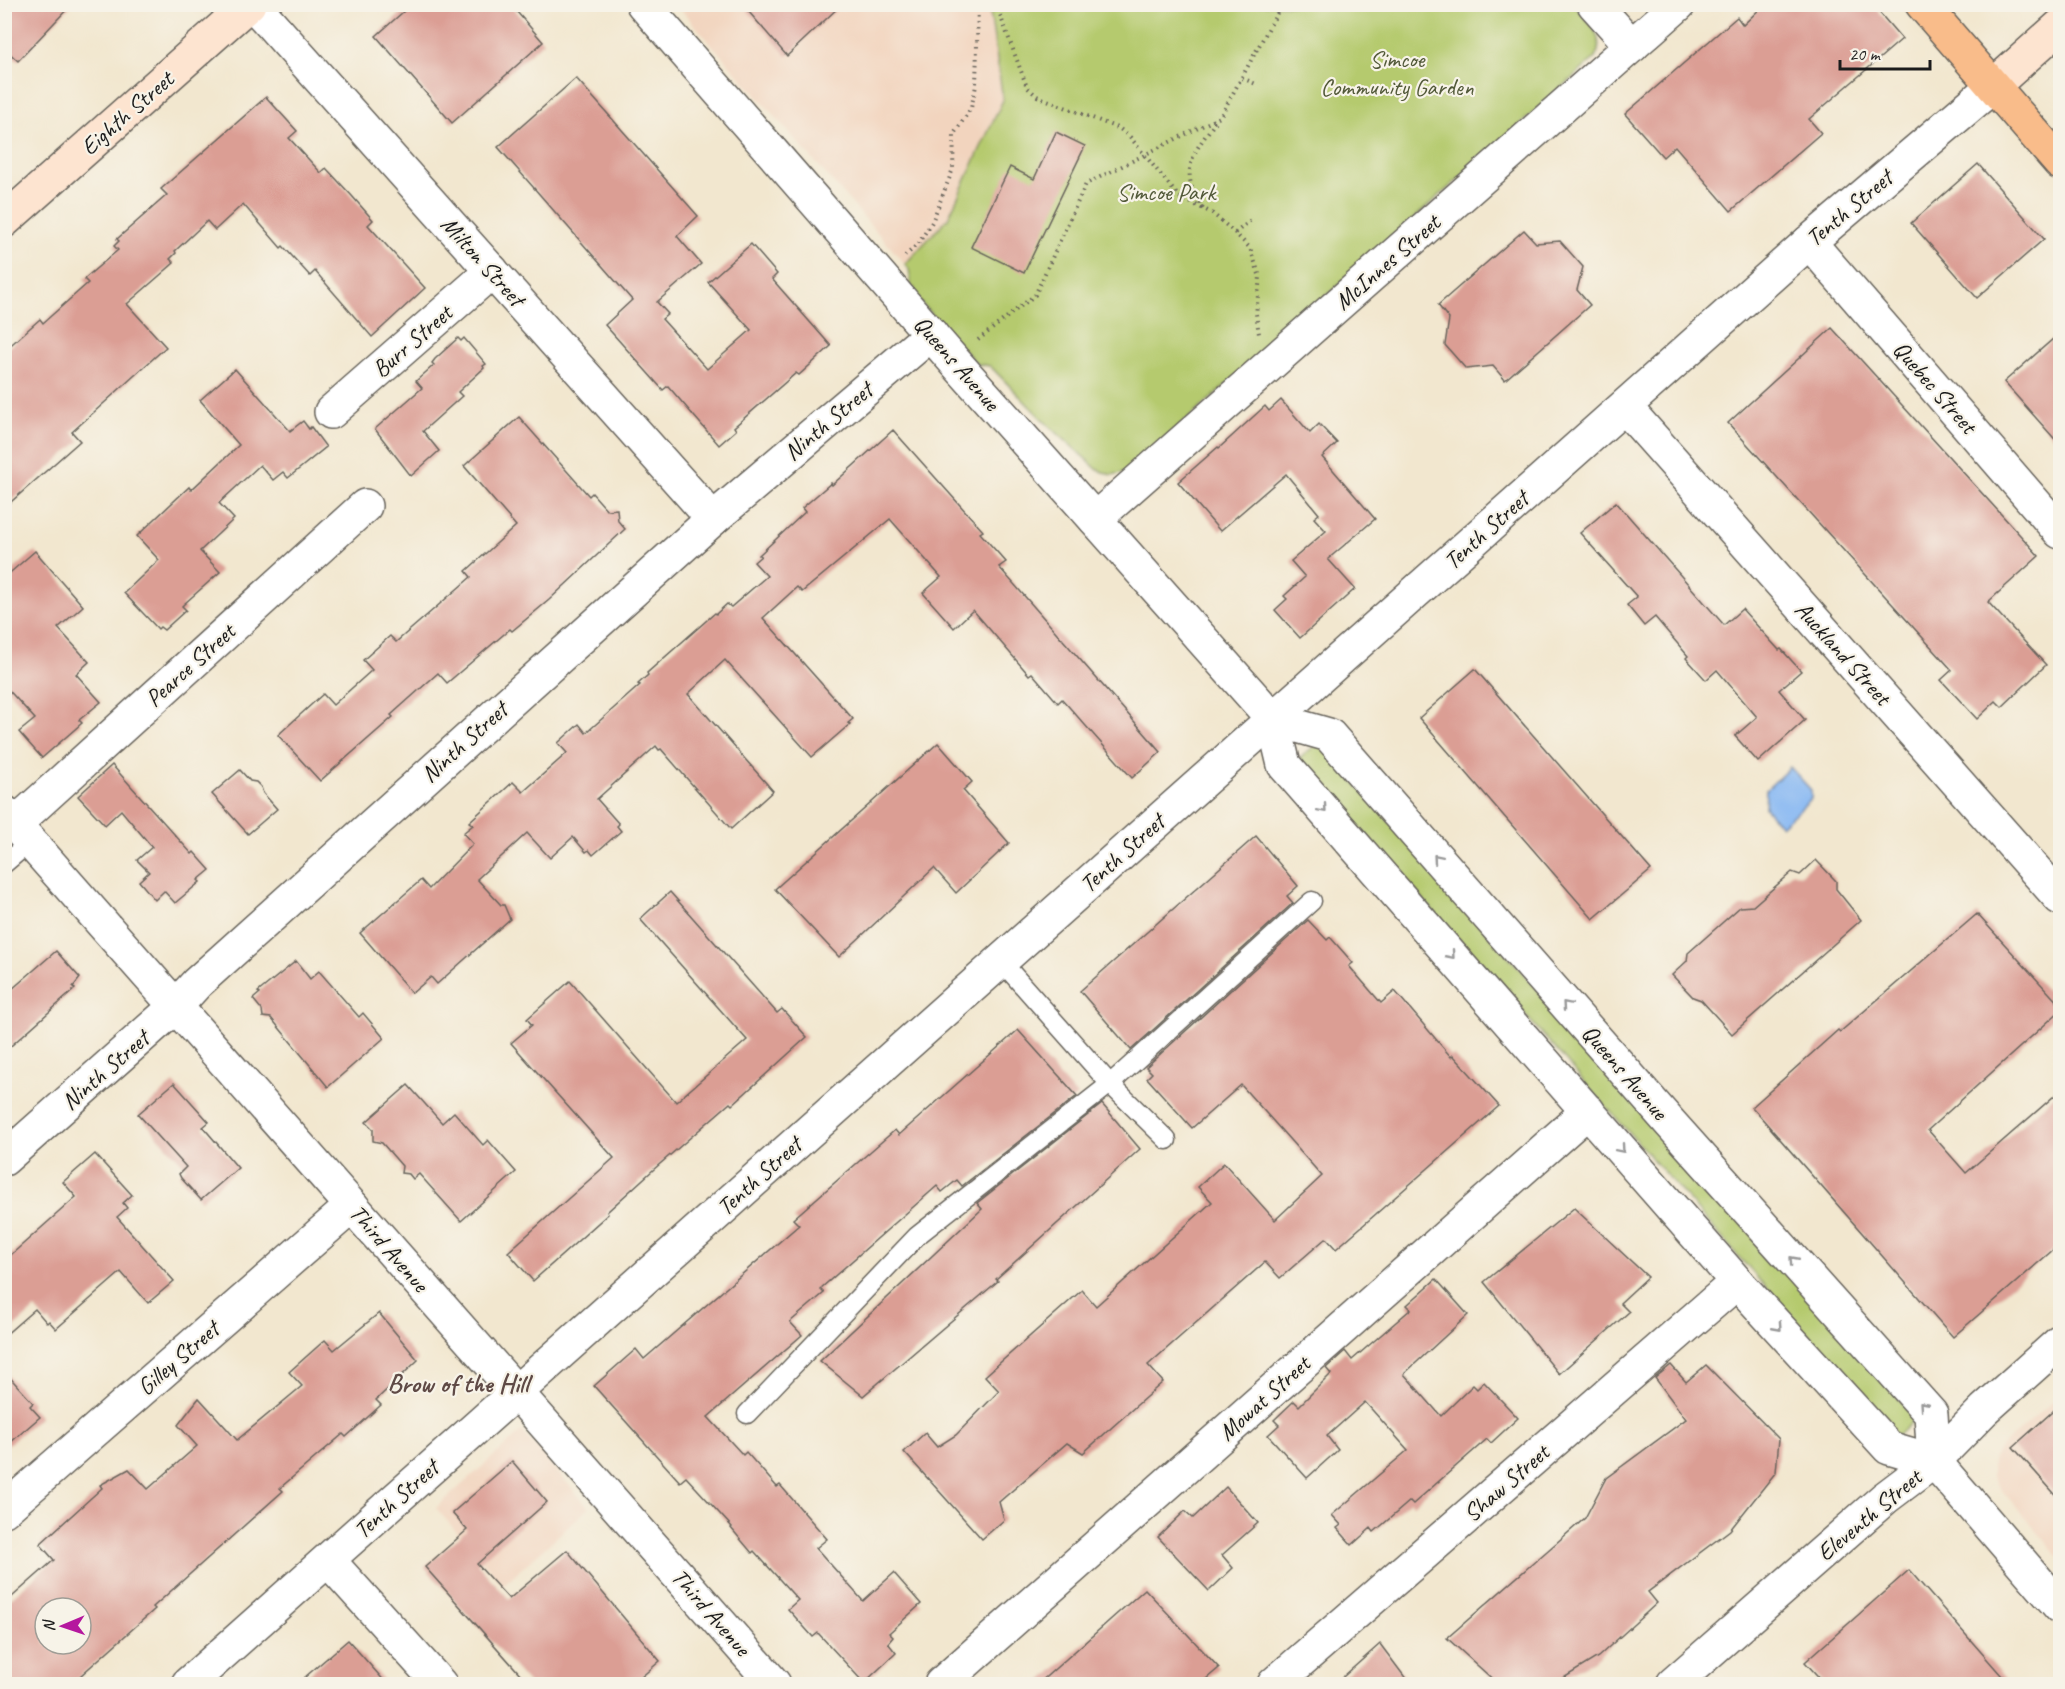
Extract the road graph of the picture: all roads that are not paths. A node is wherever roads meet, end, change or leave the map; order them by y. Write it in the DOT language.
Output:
graph roads {
  1 [pos="251,4"];
  2 [pos="643,4"];
  3 [pos="1594,4"];
  4 [pos="1679,4"];
  5 [pos="1922,4"];
  6 [pos="2061,26"];
  7 [pos="1632,46"];
  8 [pos="1993,87"];
  9 [pos="2061,163"];
  10 [pos="4,221"];
  11 [pos="1809,242"];
  12 [pos="492,271"];
  13 [pos="931,334"];
  14 [pos="1625,407"];
  15 [pos="331,412"];
  16 [pos="365,506"];
  17 [pos="712,519"];
  18 [pos="1095,519"];
  19 [pos="2061,532"];
  20 [pos="1273,720"];
  21 [pos="17,826"];
  22 [pos="4,864"];
  23 [pos="2061,898"];
  24 [pos="1312,901"];
  25 [pos="1000,961"];
  26 [pos="176,1007"];
  27 [pos="1110,1084"];
  28 [pos="1588,1111"];
  29 [pos="1167,1140"];
  30 [pos="4,1159"];
  31 [pos="352,1206"];
  32 [pos="1737,1282"];
  33 [pos="2061,1342"];
  34 [pos="516,1393"];
  35 [pos="747,1414"];
  36 [pos="1934,1461"];
  37 [pos="4,1510"];
  38 [pos="328,1560"];
  39 [pos="2061,1607"];
  40 [pos="188,1684"];
  41 [pos="440,1684"];
  42 [pos="774,1684"];
  43 [pos="941,1684"];
  44 [pos="1274,1684"];
  45 [pos="1673,1684"];
  1 -- 10 [label="street, Eighth Street"];
  1 -- 12 [label="street, Milton Street"];
  2 -- 13 [label="street, Queens Avenue"];
  3 -- 7 [label="street"];
  4 -- 7 [label="street, McInnes Street"];
  5 -- 8 [label="main road"];
  6 -- 8 [label="street, Tenth Street"];
  7 -- 18 [label="street, McInnes Street"];
  8 -- 9 [label="main road"];
  8 -- 11 [label="street, Tenth Street"];
  11 -- 14 [label="street, Tenth Street"];
  11 -- 19 [label="street, Quebec Street"];
  12 -- 15 [label="street, Burr Street"];
  12 -- 17 [label="street, Milton Street"];
  13 -- 17 [label="street, Ninth Street"];
  13 -- 18 [label="street, Queens Avenue"];
  14 -- 20 [label="street, Tenth Street"];
  14 -- 23 [label="street, Auckland Street"];
  16 -- 21 [label="street, Pearce Street"];
  17 -- 26 [label="street, Ninth Street"];
  18 -- 20 [label="street, Queens Avenue"];
  20 -- 25 [label="street, Tenth Street"];
  20 -- 28 [label="street, Queens Avenue, one-way"];
  36 -- 20 [label="street, Queens Avenue, one-way"];
  21 -- 22 [label="lane"];
  21 -- 26 [label="street, Third Avenue"];
  24 -- 27 [label="lane"];
  25 -- 27 [label="lane"];
  25 -- 34 [label="street, Tenth Street"];
  26 -- 30 [label="street, Ninth Street"];
  26 -- 31 [label="street, Third Avenue"];
  27 -- 29 [label="lane"];
  27 -- 35 [label="lane"];
  28 -- 32 [label="street, Queens Avenue, one-way"];
  28 -- 43 [label="street, Mowat Street"];
  31 -- 34 [label="street, Third Avenue"];
  31 -- 37 [label="street, Gilley Street"];
  32 -- 36 [label="street, Queens Avenue, one-way"];
  32 -- 44 [label="street, Shaw Street"];
  33 -- 36 [label="street, Eleventh Street"];
  34 -- 38 [label="street, Tenth Street"];
  34 -- 42 [label="street, Third Avenue"];
  36 -- 39 [label="street"];
  36 -- 45 [label="street, Eleventh Street"];
  38 -- 40 [label="street, Tenth Street"];
  38 -- 41 [label="street"];
}
